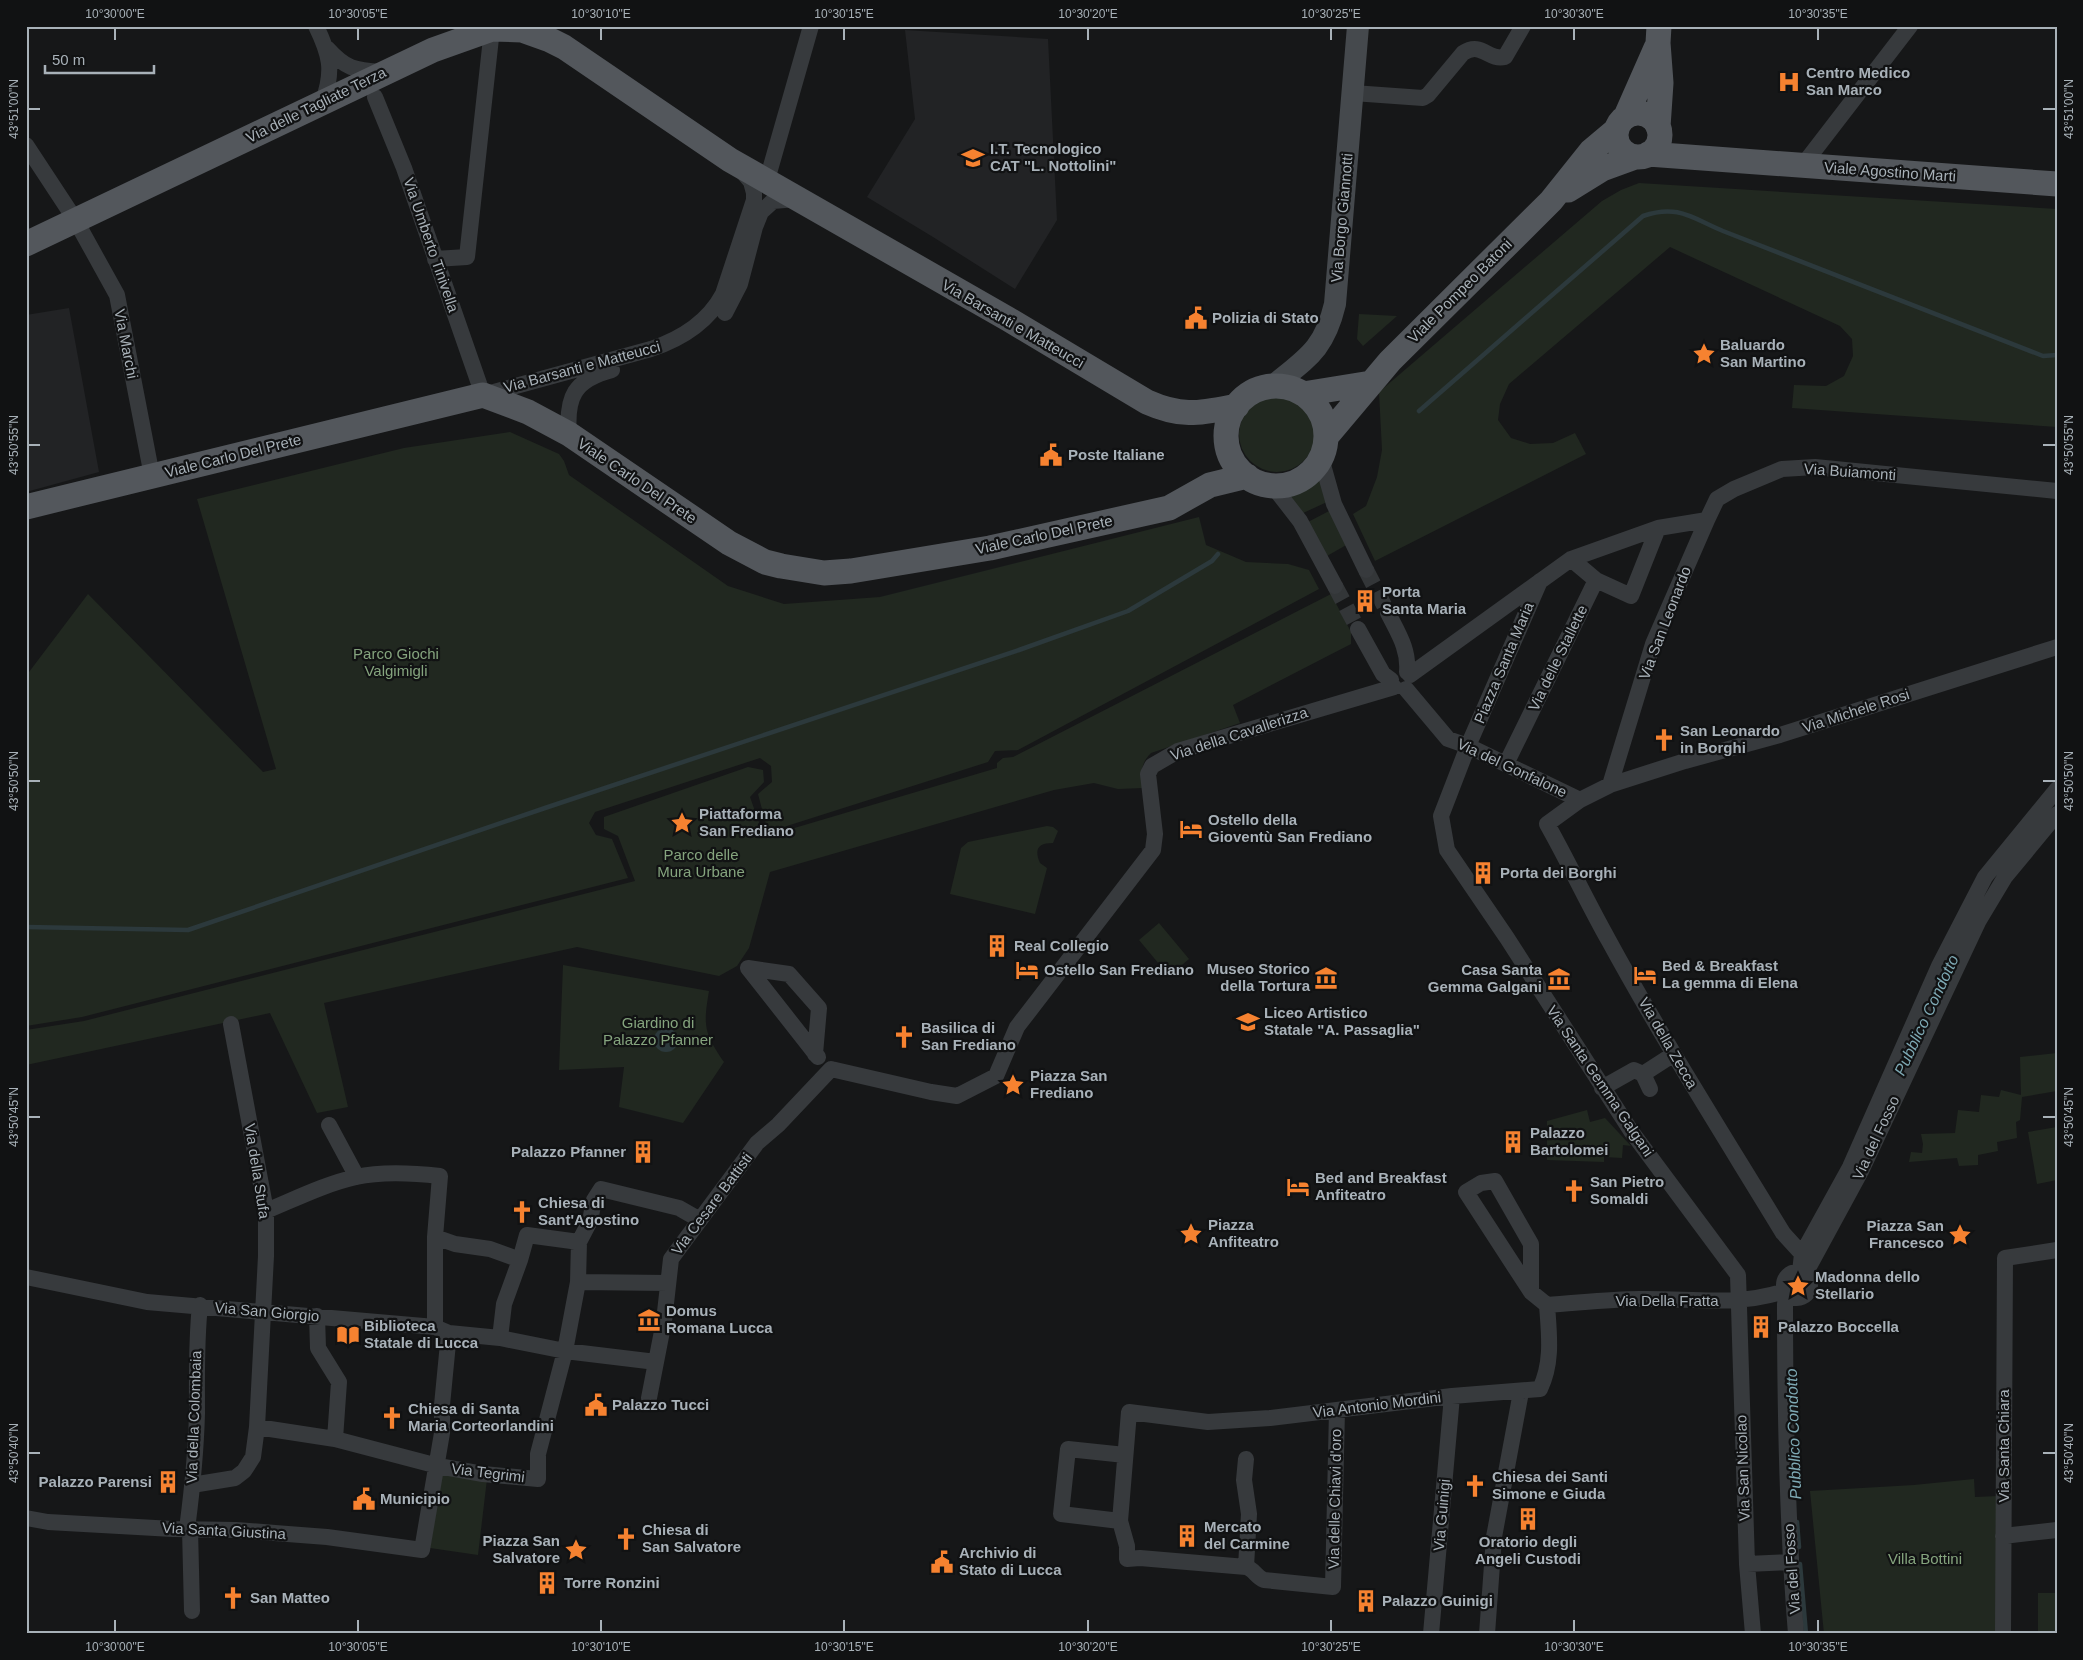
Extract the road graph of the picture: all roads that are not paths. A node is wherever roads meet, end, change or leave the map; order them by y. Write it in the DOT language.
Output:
graph roads {
  1 [pos="316,26"];
  2 [pos="458,26"];
  3 [pos="549,26"];
  4 [pos="811,26"];
  5 [pos="1358,26"];
  6 [pos="1523,26"];
  7 [pos="1910,26"];
  8 [pos="492,29"];
  9 [pos="1659,35"];
  10 [pos="327,48"];
  11 [pos="564,48"];
  12 [pos="433,50"];
  13 [pos="385,72"];
  14 [pos="1352,93"];
  15 [pos="375,97"];
  16 [pos="323,101"];
  17 [pos="1621,123"];
  18 [pos="1659,129"];
  19 [pos="26,144"];
  20 [pos="1642,156"];
  21 [pos="730,160"];
  22 [pos="1724,160"];
  23 [pos="1803,165"];
  24 [pos="767,180"];
  25 [pos="2057,184"];
  26 [pos="798,199"];
  27 [pos="1551,201"];
  28 [pos="76,221"];
  29 [pos="26,244"];
  30 [pos="435,259"];
  31 [pos="1371,383"];
  32 [pos="1273,386"];
  33 [pos="1303,394"];
  34 [pos="483,395"];
  35 [pos="1236,406"];
  36 [pos="569,434"];
  37 [pos="1324,448"];
  38 [pos="152,476"];
  39 [pos="1247,476"];
  40 [pos="1272,485"];
  41 [pos="2057,492"];
  42 [pos="26,507"];
  43 [pos="1707,520"];
  44 [pos="1658,528"];
  45 [pos="1571,559"];
  46 [pos="1366,570"];
  47 [pos="1546,576"];
  48 [pos="1596,580"];
  49 [pos="1335,586"];
  50 [pos="1388,613"];
  51 [pos="1358,629"];
  52 [pos="2057,647"];
  53 [pos="1402,680"];
  54 [pos="1468,746"];
  55 [pos="1506,764"];
  56 [pos="1610,785"];
  57 [pos="2057,789"];
  58 [pos="1580,800"];
  59 [pos="2057,814"];
  60 [pos="1547,824"];
  61 [pos="1469,886"];
  62 [pos="1946,968"];
  63 [pos="231,1024"];
  64 [pos="815,1054"];
  65 [pos="1674,1054"];
  66 [pos="831,1069"];
  67 [pos="1643,1074"];
  68 [pos="1602,1088"];
  69 [pos="1650,1089"];
  70 [pos="329,1125"];
  71 [pos="357,1177"];
  72 [pos="266,1210"];
  73 [pos="700,1220"];
  74 [pos="435,1237"];
  75 [pos="579,1242"];
  76 [pos="2057,1250"];
  77 [pos="1802,1254"];
  78 [pos="520,1260"];
  79 [pos="1802,1273"];
  80 [pos="26,1277"];
  81 [pos="578,1282"];
  82 [pos="668,1283"];
  83 [pos="1530,1292"];
  84 [pos="1787,1293"];
  85 [pos="1737,1302"];
  86 [pos="200,1305"];
  87 [pos="1547,1305"];
  88 [pos="264,1313"];
  89 [pos="317,1316"];
  90 [pos="442,1330"];
  91 [pos="500,1338"];
  92 [pos="565,1351"];
  93 [pos="656,1362"];
  94 [pos="1521,1392"];
  95 [pos="1452,1396"];
  96 [pos="649,1398"];
  97 [pos="1337,1410"];
  98 [pos="257,1427"];
  99 [pos="335,1439"];
  100 [pos="1125,1455"];
  101 [pos="1246,1459"];
  102 [pos="438,1466"];
  103 [pos="192,1484"];
  104 [pos="26,1518"];
  105 [pos="1120,1521"];
  106 [pos="188,1529"];
  107 [pos="2057,1530"];
  108 [pos="2003,1536"];
  109 [pos="1790,1562"];
  110 [pos="1747,1564"];
  111 [pos="1246,1567"];
  112 [pos="192,1611"];
  113 [pos="1431,1634"];
  114 [pos="1487,1634"];
  115 [pos="1752,1634"];
  116 [pos="1796,1634"];
  117 [pos="2003,1634"];
  1 -- 10 [label="street"];
  2 -- 12 [label="street"];
  3 -- 11 [label="street"];
  4 -- 24 [label="street"];
  5 -- 14 [label="street, Via Borgo Giannotti"];
  6 -- 14 [label="street"];
  7 -- 23 [label="street"];
  8 -- 11 [label="main road, Via delle Tagliate Terza"];
  8 -- 12 [label="main road, Via delle Tagliate Terza"];
  8 -- 30 [label="street"];
  9 -- 17 [label="main road"];
  9 -- 18 [label="main road"];
  10 -- 13 [label="street"];
  10 -- 16 [label="street"];
  11 -- 21 [label="main road, Via Barsanti e Matteucci"];
  12 -- 13 [label="main road, Via delle Tagliate Terza"];
  13 -- 16 [label="main road, Via delle Tagliate Terza"];
  14 -- 32 [label="street, Via Borgo Giannotti"];
  15 -- 30 [label="street, Via Umberto Tinivella"];
  16 -- 28 [label="main road, Via delle Tagliate Terza"];
  17 -- 18 [label="main road"];
  17 -- 20 [label="main road"];
  17 -- 27 [label="main road, Viale Pompeo Batoni"];
  18 -- 20 [label="main road"];
  18 -- 22 [label="main road, Viale Agostino Marti"];
  19 -- 28 [label="street, Via Marchi"];
  20 -- 22 [label="main road, Viale Agostino Marti"];
  20 -- 27 [label="main road, Viale Pompeo Batoni"];
  21 -- 24 [label="main road, Via Barsanti e Matteucci"];
  21 -- 34 [label="street, Via Barsanti e Matteucci"];
  22 -- 23 [label="main road, Viale Agostino Marti"];
  23 -- 25 [label="main road, Viale Agostino Marti"];
  24 -- 26 [label="main road, Via Barsanti e Matteucci"];
  26 -- 35 [label="main road, Via Barsanti e Matteucci"];
  26 -- 36 [label="street, Via Barsanti e Matteucci"];
  27 -- 31 [label="main road, Viale Pompeo Batoni"];
  28 -- 29 [label="main road, Via delle Tagliate Terza"];
  28 -- 38 [label="street, Via Marchi"];
  30 -- 34 [label="street, Via Umberto Tinivella"];
  31 -- 33 [label="main road"];
  31 -- 37 [label="main road, Viale Pompeo Batoni"];
  32 -- 33 [label="main road"];
  32 -- 35 [label="main road"];
  33 -- 37 [label="main road"];
  34 -- 36 [label="main road, Viale Carlo Del Prete"];
  34 -- 38 [label="main road, Viale Carlo Del Prete"];
  35 -- 39 [label="main road"];
  36 -- 39 [label="main road, Viale Carlo Del Prete"];
  37 -- 40 [label="main road"];
  37 -- 46 [label="street"];
  38 -- 42 [label="main road, Viale Carlo Del Prete"];
  39 -- 40 [label="main road"];
  40 -- 49 [label="street"];
  41 -- 43 [label="street, Via Buiamonti"];
  43 -- 44 [label="street"];
  43 -- 56 [label="street, Via San Leonardo"];
  44 -- 45 [label="street"];
  44 -- 48 [label="street"];
  45 -- 47 [label="street"];
  45 -- 48 [label="street"];
  47 -- 53 [label="street, Piazza Santa Maria"];
  47 -- 54 [label="street, Piazza Santa Maria"];
  48 -- 55 [label="street, Via delle Stallette"];
  50 -- 53 [label="street"];
  51 -- 53 [label="street"];
  52 -- 56 [label="street, Via Michele Rosi"];
  53 -- 54 [label="street, Via del Gonfalone"];
  53 -- 66 [label="street, Via della Cavallerizza"];
  54 -- 55 [label="street, Via del Gonfalone"];
  54 -- 61 [label="street, Piazza Santa Maria"];
  55 -- 58 [label="street, Via del Gonfalone"];
  56 -- 58 [label="street, Via Michele Rosi"];
  57 -- 62 [label="street, Via del Fosso"];
  58 -- 60 [label="street, Via Michele Rosi"];
  59 -- 62 [label="street, Via del Fosso"];
  60 -- 65 [label="street, Via della Zecca"];
  61 -- 68 [label="street, Via Santa Gemma Galgani"];
  62 -- 77 [label="street, Via del Fosso"];
  62 -- 79 [label="street, Via del Fosso"];
  63 -- 72 [label="street, Via della Stufa"];
  64 -- 64 [label="street"];
  64 -- 66 [label="street"];
  65 -- 67 [label="street"];
  65 -- 77 [label="street, Via della Zecca"];
  66 -- 73 [label="street, Via Cesare Battisti"];
  67 -- 68 [label="street"];
  67 -- 69 [label="street"];
  68 -- 85 [label="street, Via Santa Gemma Galgani"];
  70 -- 71 [label="street"];
  71 -- 72 [label="street"];
  71 -- 74 [label="street"];
  72 -- 88 [label="street, Via della Stufa"];
  73 -- 75 [label="street"];
  73 -- 82 [label="street, Via Cesare Battisti"];
  74 -- 78 [label="street"];
  74 -- 90 [label="street"];
  75 -- 78 [label="street"];
  75 -- 81 [label="street"];
  76 -- 108 [label="street, Via Santa Chiara"];
  77 -- 79 [label="street, Via del Fosso"];
  78 -- 91 [label="street"];
  79 -- 84 [label="street"];
  79 -- 84 [label="street"];
  80 -- 86 [label="street, Via San Giorgio"];
  81 -- 82 [label="street"];
  81 -- 92 [label="street"];
  82 -- 93 [label="street, Via Cesare Battisti"];
  83 -- 83 [label="street"];
  83 -- 87 [label="street"];
  84 -- 85 [label="street, Via Della Fratta"];
  84 -- 109 [label="street, Via del Fosso"];
  85 -- 87 [label="street, Via Della Fratta"];
  85 -- 110 [label="street, Via San Nicolao"];
  86 -- 88 [label="street, Via San Giorgio"];
  86 -- 103 [label="street, Via della Colombaia"];
  87 -- 94 [label="street, Via Antonio Mordini"];
  88 -- 89 [label="street, Via San Giorgio"];
  88 -- 98 [label="street, Via della Stufa"];
  89 -- 90 [label="street, Via San Giorgio"];
  89 -- 99 [label="street"];
  90 -- 91 [label="street, Via San Giorgio"];
  90 -- 102 [label="street"];
  91 -- 92 [label="street, Via San Giorgio"];
  92 -- 93 [label="street, Via San Giorgio"];
  92 -- 102 [label="street, Via Tegrimi"];
  93 -- 96 [label="street, Via Cesare Battisti"];
  94 -- 95 [label="street, Via Antonio Mordini"];
  94 -- 114 [label="street"];
  95 -- 97 [label="street, Via Antonio Mordini"];
  95 -- 113 [label="street, Via Guinigi"];
  97 -- 100 [label="street, Via Antonio Mordini"];
  97 -- 111 [label="street, Via delle Chiavi d'oro"];
  98 -- 99 [label="street, Via Tegrimi"];
  98 -- 103 [label="street, Via della Stufa"];
  99 -- 102 [label="street, Via Tegrimi"];
  100 -- 105 [label="street"];
  100 -- 105 [label="street"];
  101 -- 111 [label="street"];
  102 -- 106 [label="street, Via Santa Giustina"];
  103 -- 106 [label="street, Via della Colombaia"];
  104 -- 106 [label="street, Via Santa Giustina"];
  105 -- 111 [label="street"];
  106 -- 112 [label="street, Via della Colombaia"];
  107 -- 108 [label="street"];
  108 -- 117 [label="street, Via Santa Chiara"];
  109 -- 110 [label="street"];
  109 -- 116 [label="street, Via del Fosso"];
  110 -- 115 [label="street, Via San Nicolao"];
}
